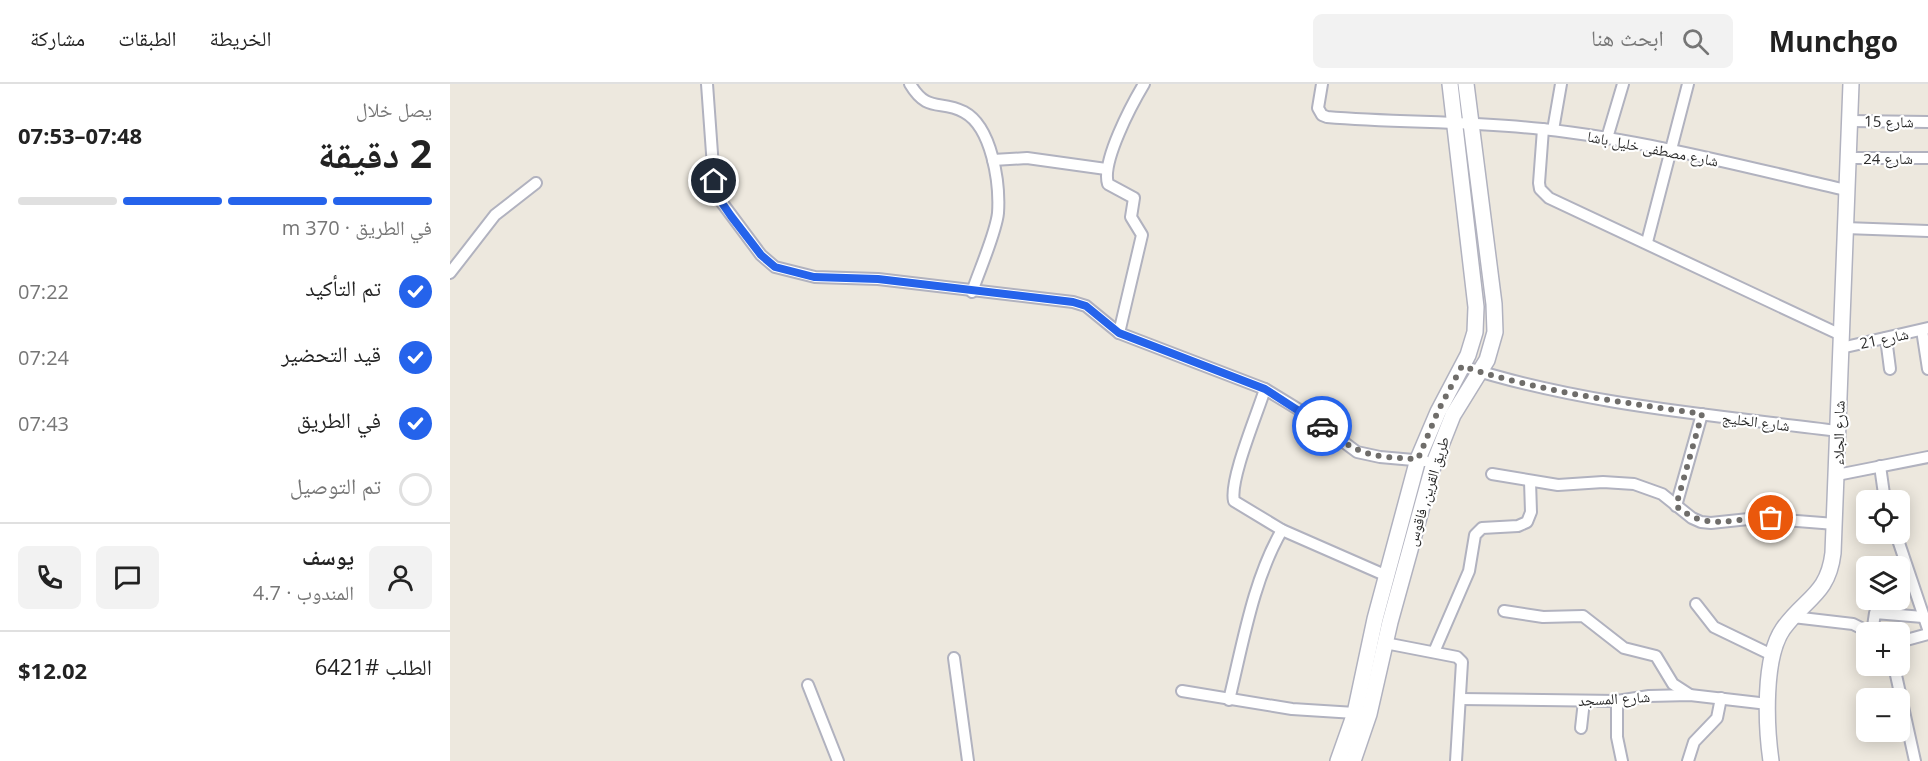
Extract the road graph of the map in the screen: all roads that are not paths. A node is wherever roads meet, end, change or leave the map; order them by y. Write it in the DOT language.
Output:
graph roads {
  1 [pos="707,84"];
  2 [pos="910,84"];
  3 [pos="1144,84"];
  4 [pos="1322,84"];
  5 [pos="1450,84"];
  6 [pos="1466,84"];
  7 [pos="1561,84"];
  8 [pos="1623,84"];
  9 [pos="1688,84"];
  10 [pos="1851,84"];
  11 [pos="1456,121"];
  12 [pos="1850,121"];
  13 [pos="1472,122"];
  14 [pos="1928,122"];
  15 [pos="1548,129"];
  16 [pos="1607,138"];
  17 [pos="1670,149"];
  18 [pos="1848,158"];
  19 [pos="1928,158"];
  20 [pos="993,160"];
  21 [pos="1106,169"];
  22 [pos="536,183"];
  23 [pos="1846,190"];
  24 [pos="1845,228"];
  25 [pos="1928,231"];
  26 [pos="1647,242"];
  27 [pos="450,273"];
  28 [pos="972,292"];
  29 [pos="1925,329"];
  30 [pos="1119,333"];
  31 [pos="1886,338"];
  32 [pos="1841,341"];
  33 [pos="1462,366"];
  34 [pos="1890,369"];
  35 [pos="1928,369"];
  36 [pos="1480,372"];
  37 [pos="1265,389"];
  38 [pos="1702,414"];
  39 [pos="1838,431"];
  40 [pos="1928,457"];
  41 [pos="1418,459"];
  42 [pos="1434,463"];
  43 [pos="1880,466"];
  44 [pos="1492,474"];
  45 [pos="1837,475"];
  46 [pos="1530,481"];
  47 [pos="1883,490"];
  48 [pos="1676,506"];
  49 [pos="1835,524"];
  50 [pos="1282,530"];
  51 [pos="1405,538"];
  52 [pos="1899,544"];
  53 [pos="1387,576"];
  54 [pos="1696,604"];
  55 [pos="1504,611"];
  56 [pos="1793,617"];
  57 [pos="1923,617"];
  58 [pos="1382,620"];
  59 [pos="1873,622"];
  60 [pos="1856,626"];
  61 [pos="1928,629"];
  62 [pos="1928,634"];
  63 [pos="1910,639"];
  64 [pos="1385,643"];
  65 [pos="1434,652"];
  66 [pos="1772,655"];
  67 [pos="954,658"];
  68 [pos="1896,676"];
  69 [pos="808,685"];
  70 [pos="1182,691"];
  71 [pos="1690,695"];
  72 [pos="1721,698"];
  73 [pos="1229,699"];
  74 [pos="1460,699"];
  75 [pos="1584,701"];
  76 [pos="1617,701"];
  77 [pos="1768,704"];
  78 [pos="1355,713"];
  79 [pos="1581,728"];
  80 [pos="838,761"];
  81 [pos="969,761"];
  82 [pos="1338,761"];
  83 [pos="1353,761"];
  84 [pos="1456,761"];
  85 [pos="1622,761"];
  86 [pos="1688,761"];
  87 [pos="1771,761"];
  88 [pos="1915,761"];
  1 -- 28 [label="street"];
  2 -- 20 [label="street"];
  3 -- 21 [label="street"];
  4 -- 11 [label="street, شارع مصطفى خليل باشا"];
  5 -- 11 [label="main road, طريق القرين, فاقوس"];
  6 -- 13 [label="main road, طريق القرين, فاقوس"];
  7 -- 15 [label="street"];
  8 -- 16 [label="street"];
  9 -- 17 [label="street"];
  10 -- 12 [label="main road, شارع الجلاء"];
  11 -- 13 [label="street, شارع مصطفى خليل باشا"];
  11 -- 33 [label="main road, طريق القرين, فاقوس"];
  12 -- 14 [label="street, شارع 15"];
  12 -- 18 [label="main road, شارع الجلاء"];
  13 -- 15 [label="street, شارع مصطفى خليل باشا"];
  13 -- 36 [label="main road, طريق القرين, فاقوس"];
  15 -- 16 [label="street, شارع مصطفى خليل باشا"];
  15 -- 26 [label="street"];
  16 -- 17 [label="street, شارع مصطفى خليل باشا"];
  17 -- 23 [label="street, شارع مصطفى خليل باشا"];
  17 -- 26 [label="street"];
  18 -- 19 [label="street, شارع 24"];
  18 -- 23 [label="main road, شارع الجلاء"];
  20 -- 21 [label="street"];
  20 -- 28 [label="street"];
  21 -- 30 [label="street"];
  22 -- 27 [label="street"];
  23 -- 24 [label="main road, شارع الجلاء"];
  24 -- 25 [label="street"];
  24 -- 32 [label="main road, شارع الجلاء"];
  26 -- 32 [label="street"];
  28 -- 30 [label="street"];
  29 -- 31 [label="street, شارع 21"];
  29 -- 35 [label="street"];
  30 -- 37 [label="street"];
  31 -- 32 [label="street, شارع 21"];
  31 -- 34 [label="street"];
  32 -- 39 [label="main road, شارع الجلاء"];
  33 -- 36 [label="street, شارع الخليج"];
  33 -- 41 [label="main road, طريق القرين, فاقوس"];
  36 -- 38 [label="street, شارع الخليج"];
  36 -- 42 [label="main road, طريق القرين, فاقوس"];
  37 -- 41 [label="street"];
  37 -- 50 [label="street"];
  38 -- 39 [label="street, شارع الخليج"];
  38 -- 48 [label="street"];
  39 -- 45 [label="main road, شارع الجلاء"];
  40 -- 43 [label="street"];
  41 -- 42 [label="street"];
  41 -- 51 [label="main road, طريق القرين, فاقوس"];
  42 -- 51 [label="main road, طريق القرين, فاقوس"];
  43 -- 45 [label="street"];
  43 -- 47 [label="street"];
  44 -- 46 [label="street"];
  45 -- 49 [label="main road, شارع الجلاء"];
  46 -- 48 [label="street"];
  46 -- 65 [label="street"];
  48 -- 49 [label="street"];
  49 -- 56 [label="main road, شارع الجلاء"];
  50 -- 53 [label="street"];
  50 -- 73 [label="street"];
  51 -- 53 [label="main road, طريق القرين, فاقوس"];
  51 -- 58 [label="main road, طريق القرين, فاقوس"];
  52 -- 57 [label="street"];
  53 -- 58 [label="main road, طريق القرين, فاقوس"];
  54 -- 66 [label="street"];
  55 -- 71 [label="street"];
  56 -- 60 [label="street"];
  56 -- 66 [label="main road, شارع الجلاء"];
  57 -- 59 [label="street"];
  57 -- 61 [label="street"];
  58 -- 64 [label="main road, طريق القرين, فاقوس"];
  58 -- 78 [label="main road, طريق القرين, فاقوس"];
  62 -- 63 [label="street"];
  64 -- 65 [label="street"];
  64 -- 83 [label="main road, طريق القرين, فاقوس"];
  65 -- 74 [label="street"];
  66 -- 77 [label="main road, شارع الجلاء"];
  67 -- 81 [label="street"];
  68 -- 88 [label="street"];
  69 -- 80 [label="street"];
  70 -- 73 [label="street"];
  71 -- 72 [label="street, شارع المسجد"];
  71 -- 76 [label="street, شارع المسجد"];
  72 -- 77 [label="street, شارع المسجد"];
  72 -- 86 [label="street"];
  73 -- 78 [label="street"];
  74 -- 75 [label="street, شارع المسجد"];
  74 -- 84 [label="street"];
  75 -- 76 [label="street, شارع المسجد"];
  75 -- 79 [label="street"];
  76 -- 85 [label="street"];
  77 -- 87 [label="main road, شارع الجلاء"];
  78 -- 82 [label="main road, طريق القرين, فاقوس"];
}
